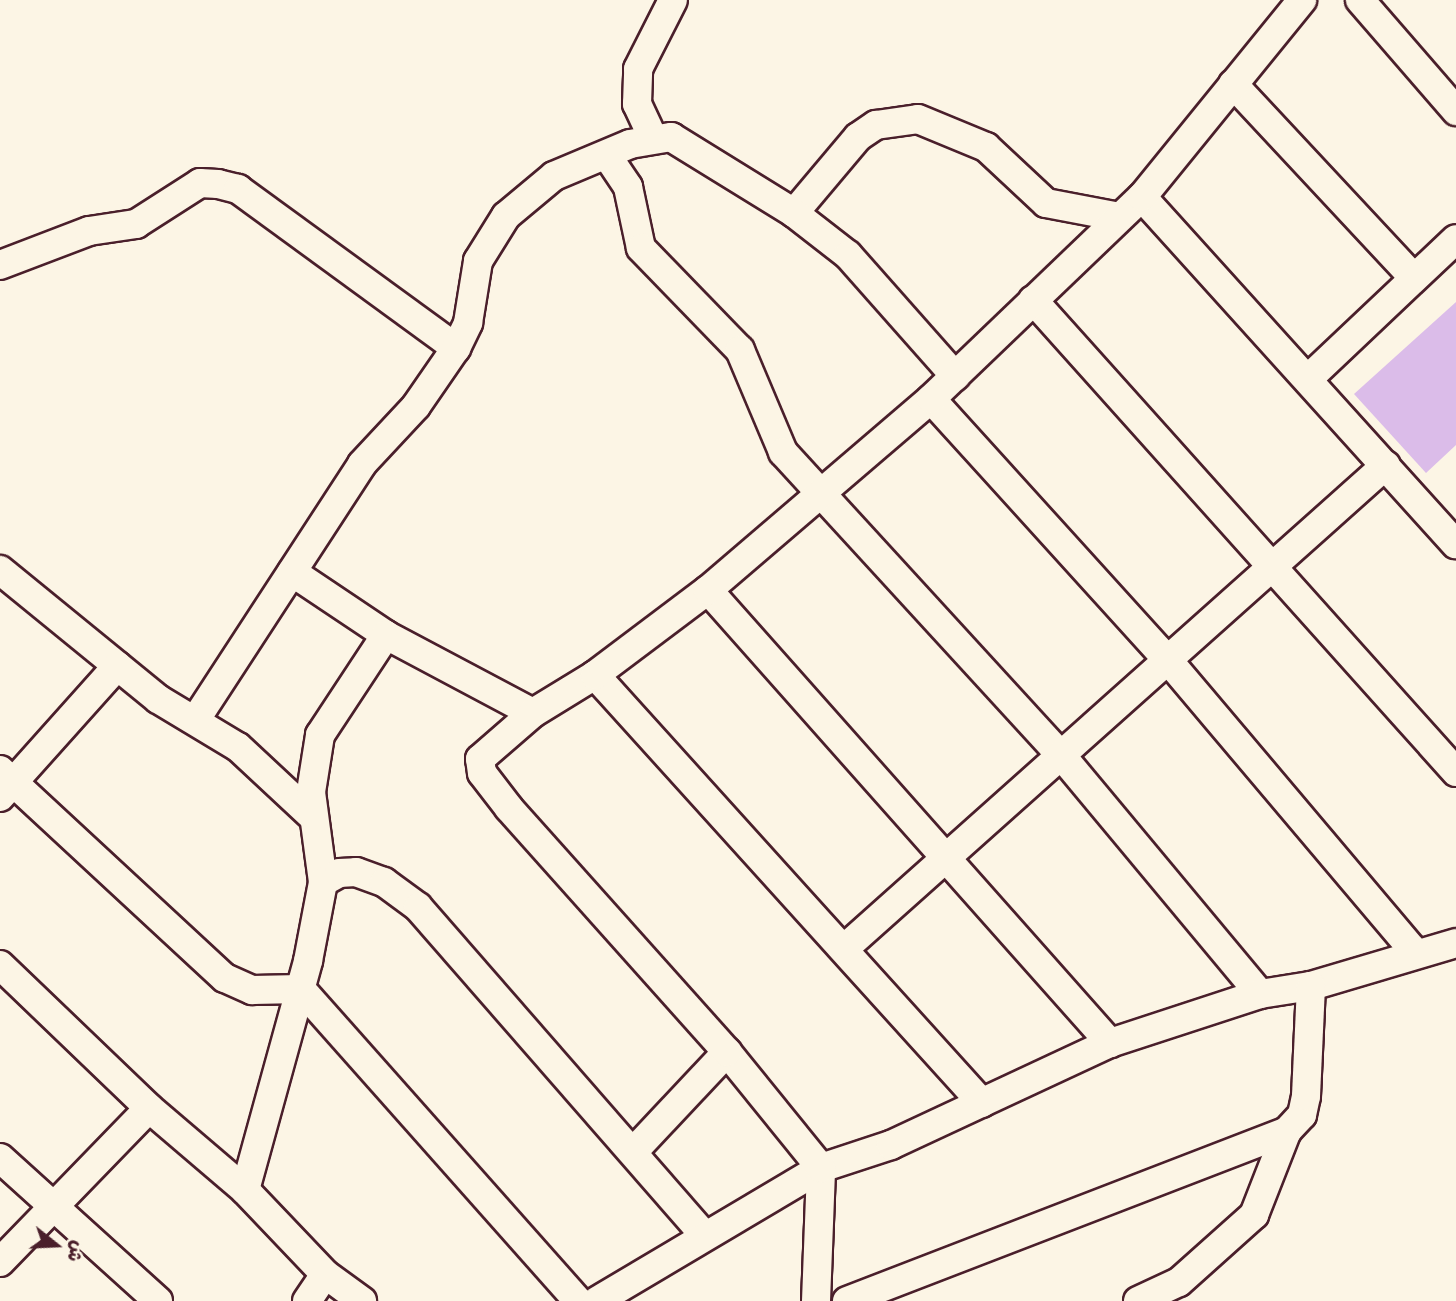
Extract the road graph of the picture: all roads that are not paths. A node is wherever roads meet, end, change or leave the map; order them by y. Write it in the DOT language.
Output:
graph roads {
  1 [pos="673,0"];
  2 [pos="1302,0"];
  3 [pos="1360,0"];
  4 [pos="1233,84"];
  5 [pos="1456,111"];
  6 [pos="653,138"];
  7 [pos="608,158"];
  8 [pos="1142,197"];
  9 [pos="794,213"];
  10 [pos="1120,217"];
  11 [pos="1456,239"];
  12 [pos="0,265"];
  13 [pos="1414,278"];
  14 [pos="1033,300"];
  15 [pos="456,348"];
  16 [pos="955,376"];
  17 [pos="1309,378"];
  18 [pos="931,399"];
  19 [pos="1386,465"];
  20 [pos="820,495"];
  21 [pos="1456,544"];
  22 [pos="1272,564"];
  23 [pos="0,570"];
  24 [pos="292,572"];
  25 [pos="708,590"];
  26 [pos="386,635"];
  27 [pos="1167,659"];
  28 [pos="117,666"];
  29 [pos="595,675"];
  30 [pos="533,713"];
  31 [pos="196,719"];
  32 [pos="1061,755"];
  33 [pos="1456,772"];
  34 [pos="4,783"];
  35 [pos="313,817"];
  36 [pos="949,859"];
  37 [pos="323,882"];
  38 [pos="1456,943"];
  39 [pos="845,948"];
  40 [pos="1416,954"];
  41 [pos="0,965"];
  42 [pos="1311,986"];
  43 [pos="301,989"];
  44 [pos="1261,994"];
  45 [pos="1110,1043"];
  46 [pos="727,1052"];
  47 [pos="982,1103"];
  48 [pos="149,1108"];
  49 [pos="1287,1131"];
  50 [pos="634,1151"];
  51 [pos="0,1157"];
  52 [pos="821,1168"];
  53 [pos="244,1190"];
  54 [pos="53,1207"];
  55 [pos="704,1235"];
  56 [pos="0,1262"];
  57 [pos="325,1274"];
  58 [pos="158,1301"];
  59 [pos="307,1301"];
  60 [pos="362,1301"];
  61 [pos="578,1301"];
  62 [pos="597,1301"];
  63 [pos="816,1301"];
  64 [pos="847,1301"];
  65 [pos="1138,1301"];
  1 -- 6 [label="street"];
  2 -- 4 [label="street"];
  3 -- 5 [label="street"];
  4 -- 8 [label="street"];
  4 -- 13 [label="street"];
  6 -- 7 [label="street"];
  6 -- 9 [label="street"];
  7 -- 15 [label="street"];
  7 -- 20 [label="street"];
  8 -- 10 [label="street"];
  8 -- 17 [label="street"];
  9 -- 10 [label="street"];
  9 -- 16 [label="street"];
  10 -- 14 [label="street"];
  11 -- 13 [label="street"];
  12 -- 15 [label="street"];
  13 -- 17 [label="street"];
  14 -- 16 [label="street"];
  14 -- 22 [label="street"];
  15 -- 24 [label="street"];
  16 -- 18 [label="street"];
  17 -- 19 [label="street"];
  18 -- 20 [label="street"];
  18 -- 27 [label="street"];
  19 -- 21 [label="street"];
  19 -- 22 [label="street"];
  20 -- 25 [label="street"];
  20 -- 32 [label="street"];
  22 -- 27 [label="street"];
  22 -- 33 [label="street"];
  23 -- 28 [label="street"];
  24 -- 26 [label="street"];
  24 -- 31 [label="street"];
  25 -- 29 [label="street"];
  25 -- 36 [label="street"];
  26 -- 30 [label="street"];
  26 -- 35 [label="street"];
  27 -- 32 [label="street"];
  27 -- 40 [label="street"];
  28 -- 31 [label="street"];
  28 -- 34 [label="street"];
  29 -- 30 [label="street"];
  29 -- 39 [label="street"];
  30 -- 46 [label="street"];
  31 -- 35 [label="street"];
  32 -- 36 [label="street"];
  32 -- 44 [label="street"];
  34 -- 43 [label="street"];
  35 -- 37 [label="street"];
  36 -- 39 [label="street"];
  36 -- 45 [label="street"];
  37 -- 43 [label="street"];
  37 -- 50 [label="street"];
  38 -- 40 [label="street"];
  39 -- 47 [label="street"];
  40 -- 42 [label="street"];
  41 -- 48 [label="street"];
  42 -- 44 [label="street"];
  42 -- 49 [label="street"];
  43 -- 53 [label="street"];
  43 -- 61 [label="street"];
  44 -- 45 [label="street"];
  45 -- 47 [label="street"];
  46 -- 50 [label="street"];
  46 -- 52 [label="street"];
  47 -- 52 [label="street"];
  48 -- 53 [label="street"];
  48 -- 54 [label="street"];
  49 -- 64 [label="street"];
  49 -- 65 [label="street"];
  50 -- 55 [label="street"];
  51 -- 54 [label="street"];
  52 -- 55 [label="street"];
  52 -- 63 [label="street"];
  53 -- 57 [label="street"];
  54 -- 56 [label="street"];
  54 -- 58 [label="street"];
  55 -- 62 [label="street"];
  57 -- 59 [label="street"];
  57 -- 60 [label="street"];
}
